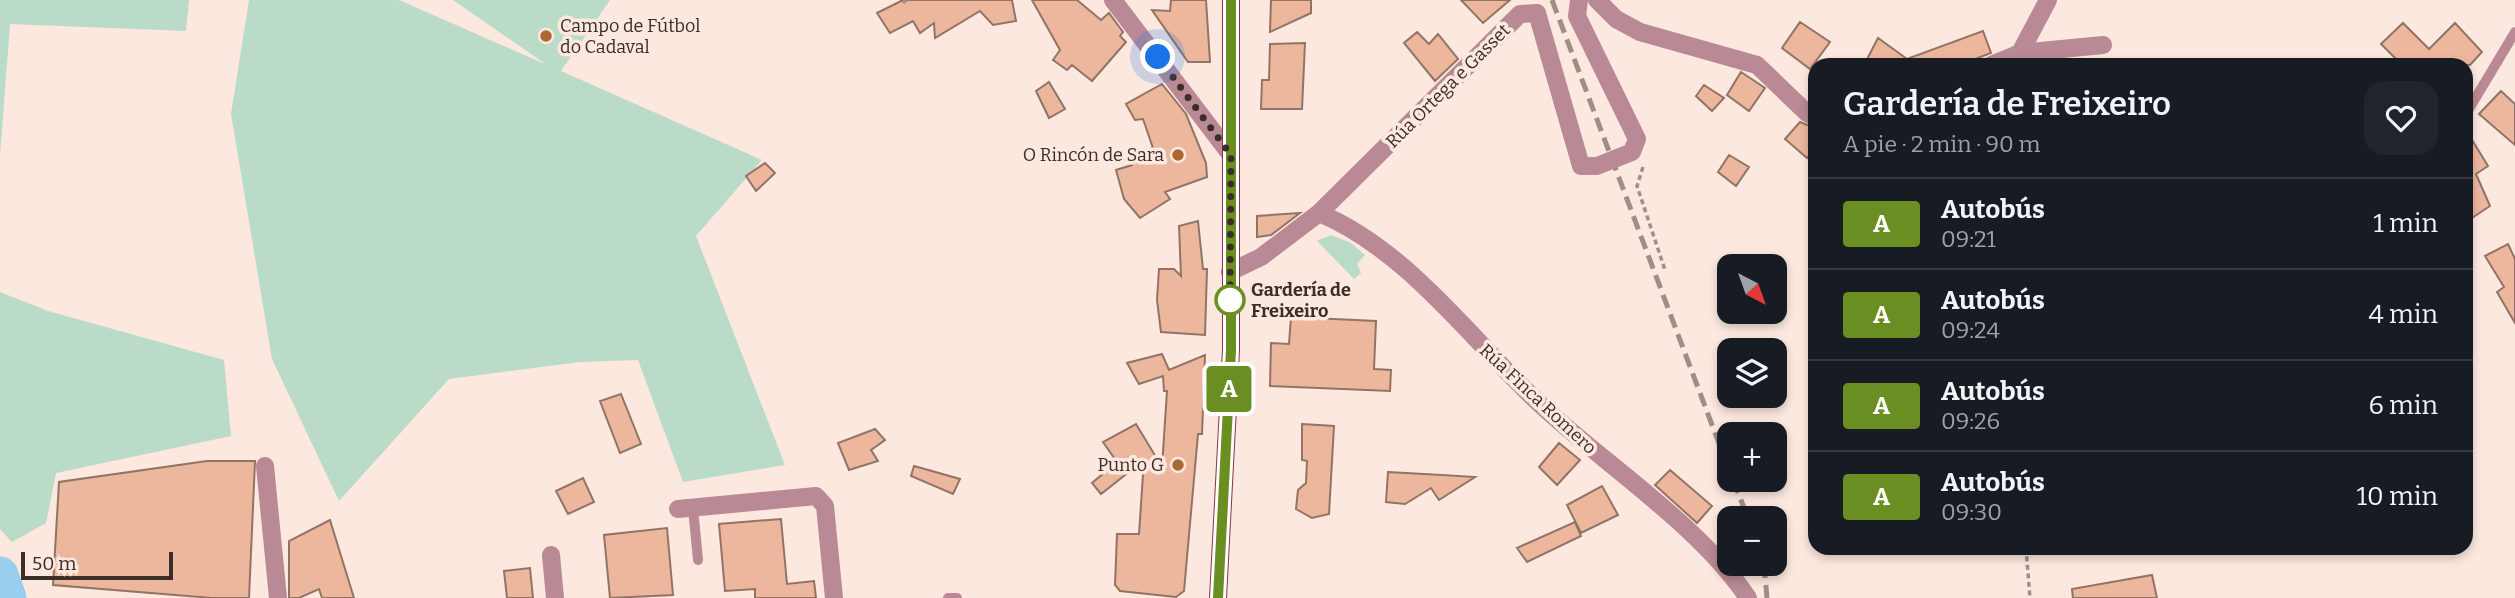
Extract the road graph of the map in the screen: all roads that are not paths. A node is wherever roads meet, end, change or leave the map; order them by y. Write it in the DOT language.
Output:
graph roads {
  1 [pos="1113,0"];
  2 [pos="1231,0"];
  3 [pos="1579,0"];
  4 [pos="1597,0"];
  5 [pos="2048,0"];
  6 [pos="2515,32"];
  7 [pos="2103,46"];
  8 [pos="2020,53"];
  9 [pos="2008,58"];
  10 [pos="2473,102"];
  11 [pos="1808,114"];
  12 [pos="1231,155"];
  13 [pos="1319,213"];
  14 [pos="1230,272"];
  15 [pos="265,466"];
  16 [pos="685,508"];
  17 [pos="551,555"];
  18 [pos="698,560"];
  19 [pos="278,598"];
  20 [pos="555,598"];
  21 [pos="834,598"];
  22 [pos="948,598"];
  23 [pos="957,598"];
  24 [pos="1218,598"];
  25 [pos="1748,598"];
  1 -- 12 [label="street"];
  2 -- 12 [label="main road"];
  3 -- 13 [label="street, Rúa Ortega e Gasset, bridge"];
  4 -- 11 [label="street"];
  5 -- 8 [label="street"];
  6 -- 10 [label="lane"];
  7 -- 8 [label="street"];
  8 -- 9 [label="street"];
  12 -- 14 [label="main road"];
  13 -- 14 [label="street, Rúa Ortega e Gasset"];
  13 -- 25 [label="street, Rúa Finca Romero"];
  14 -- 24 [label="main road"];
  15 -- 19 [label="street"];
  16 -- 18 [label="lane"];
  16 -- 21 [label="street"];
  17 -- 20 [label="street"];
  22 -- 23 [label="lane"];
}
